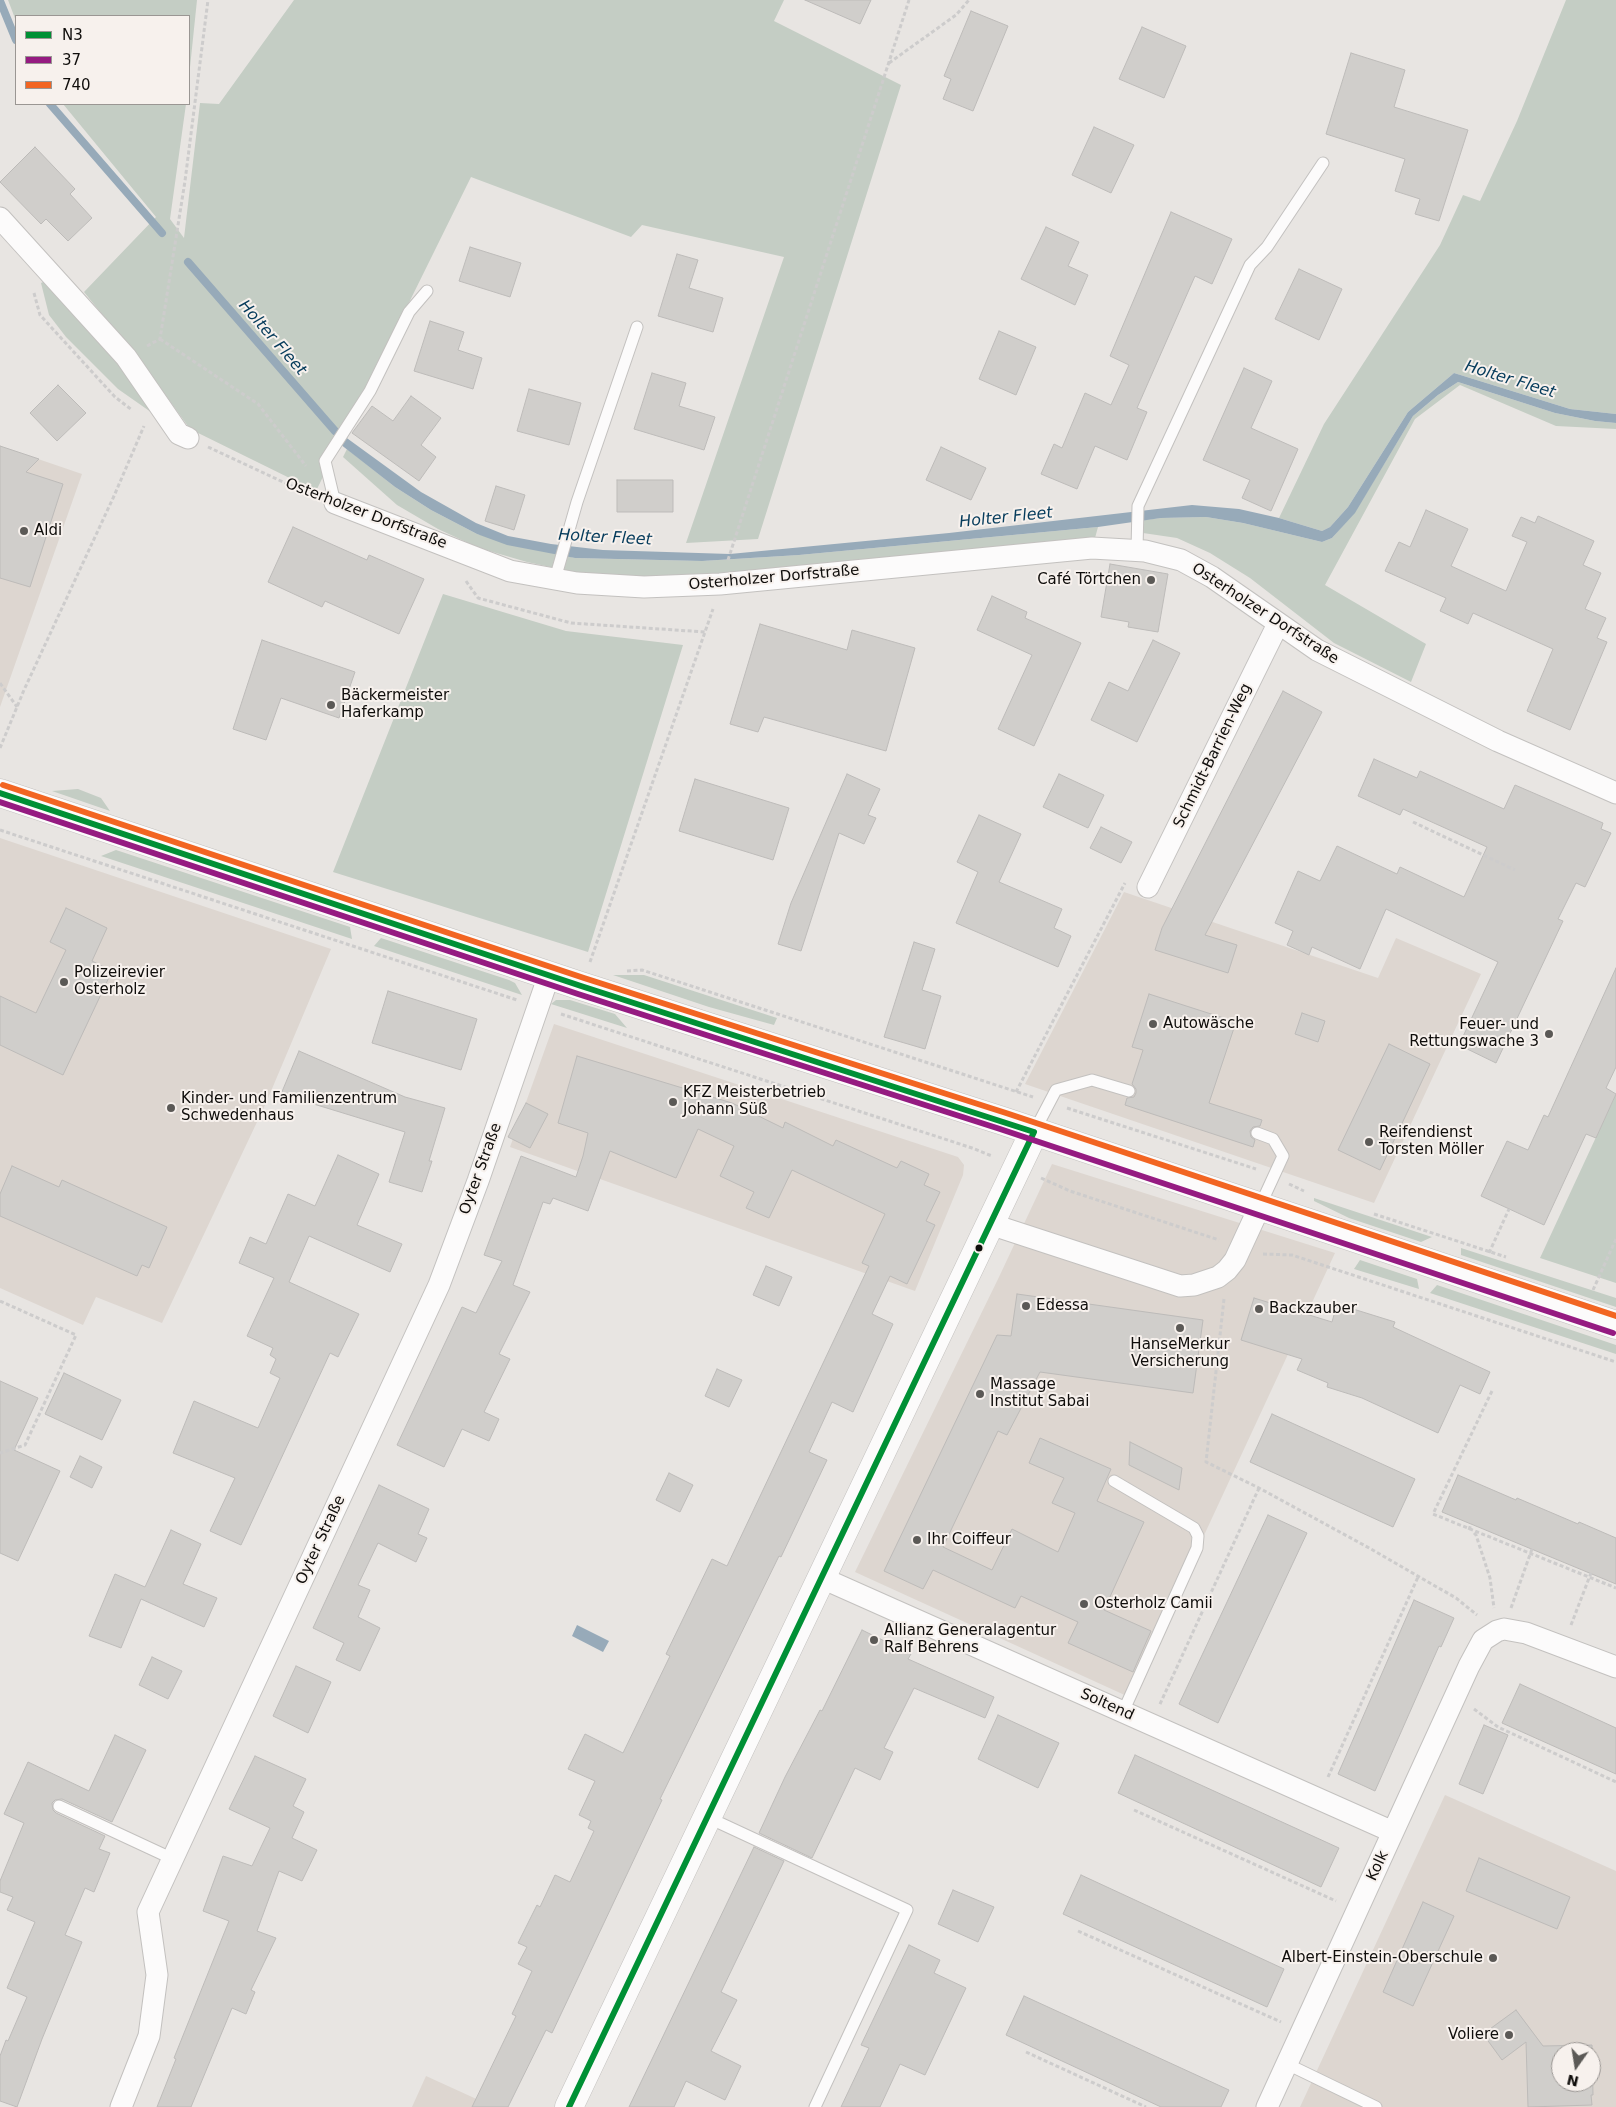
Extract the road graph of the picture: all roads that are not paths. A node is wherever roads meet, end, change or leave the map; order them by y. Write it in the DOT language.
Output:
graph roads {
  1 [pos="1323,163"];
  2 [pos="0,218"];
  3 [pos="427,291"];
  4 [pos="637,327"];
  5 [pos="184,436"];
  6 [pos="335,504"];
  7 [pos="1137,550"];
  8 [pos="558,570"];
  9 [pos="1278,624"];
  10 [pos="1616,792"];
  11 [pos="0,793"];
  12 [pos="1148,887"];
  13 [pos="548,975"];
  14 [pos="1129,1091"];
  15 [pos="1034,1132"];
  16 [pos="1257,1134"];
  17 [pos="1259,1208"];
  18 [pos="990,1224"];
  19 [pos="1616,1325"];
  20 [pos="1114,1481"];
  21 [pos="822,1578"];
  22 [pos="1616,1667"];
  23 [pos="1123,1712"];
  24 [pos="59,1806"];
  25 [pos="708,1818"];
  26 [pos="1393,1832"];
  27 [pos="173,1859"];
  28 [pos="1287,2064"];
  29 [pos="121,2107"];
  30 [pos="570,2107"];
  31 [pos="815,2107"];
  32 [pos="1267,2107"];
  33 [pos="1376,2107"];
  1 -- 7 [label="lane"];
  2 -- 5 [label="street"];
  3 -- 6 [label="lane"];
  4 -- 8 [label="lane"];
  6 -- 8 [label="street, Osterholzer Dorfstraße"];
  7 -- 8 [label="street, Osterholzer Dorfstraße"];
  7 -- 9 [label="street, Osterholzer Dorfstraße"];
  9 -- 10 [label="street, Osterholzer Dorfstraße"];
  9 -- 12 [label="street, Schmidt-Barrien-Weg"];
  11 -- 13 [label="main road"];
  13 -- 15 [label="main road"];
  13 -- 27 [label="street, Oyter Straße"];
  14 -- 15 [label="lane"];
  15 -- 17 [label="main road"];
  15 -- 18 [label="main road"];
  16 -- 17 [label="lane"];
  17 -- 18 [label="street"];
  17 -- 19 [label="main road"];
  18 -- 21 [label="main road"];
  20 -- 23 [label="lane"];
  21 -- 23 [label="street, Soltend"];
  21 -- 25 [label="main road"];
  22 -- 26 [label="street, Kolk"];
  23 -- 26 [label="street, Soltend"];
  24 -- 27 [label="lane"];
  25 -- 30 [label="main road"];
  25 -- 31 [label="lane"];
  26 -- 28 [label="street, Kolk"];
  27 -- 29 [label="street, Oyter Straße"];
  28 -- 32 [label="street, Kolk"];
  28 -- 33 [label="lane"];
}
